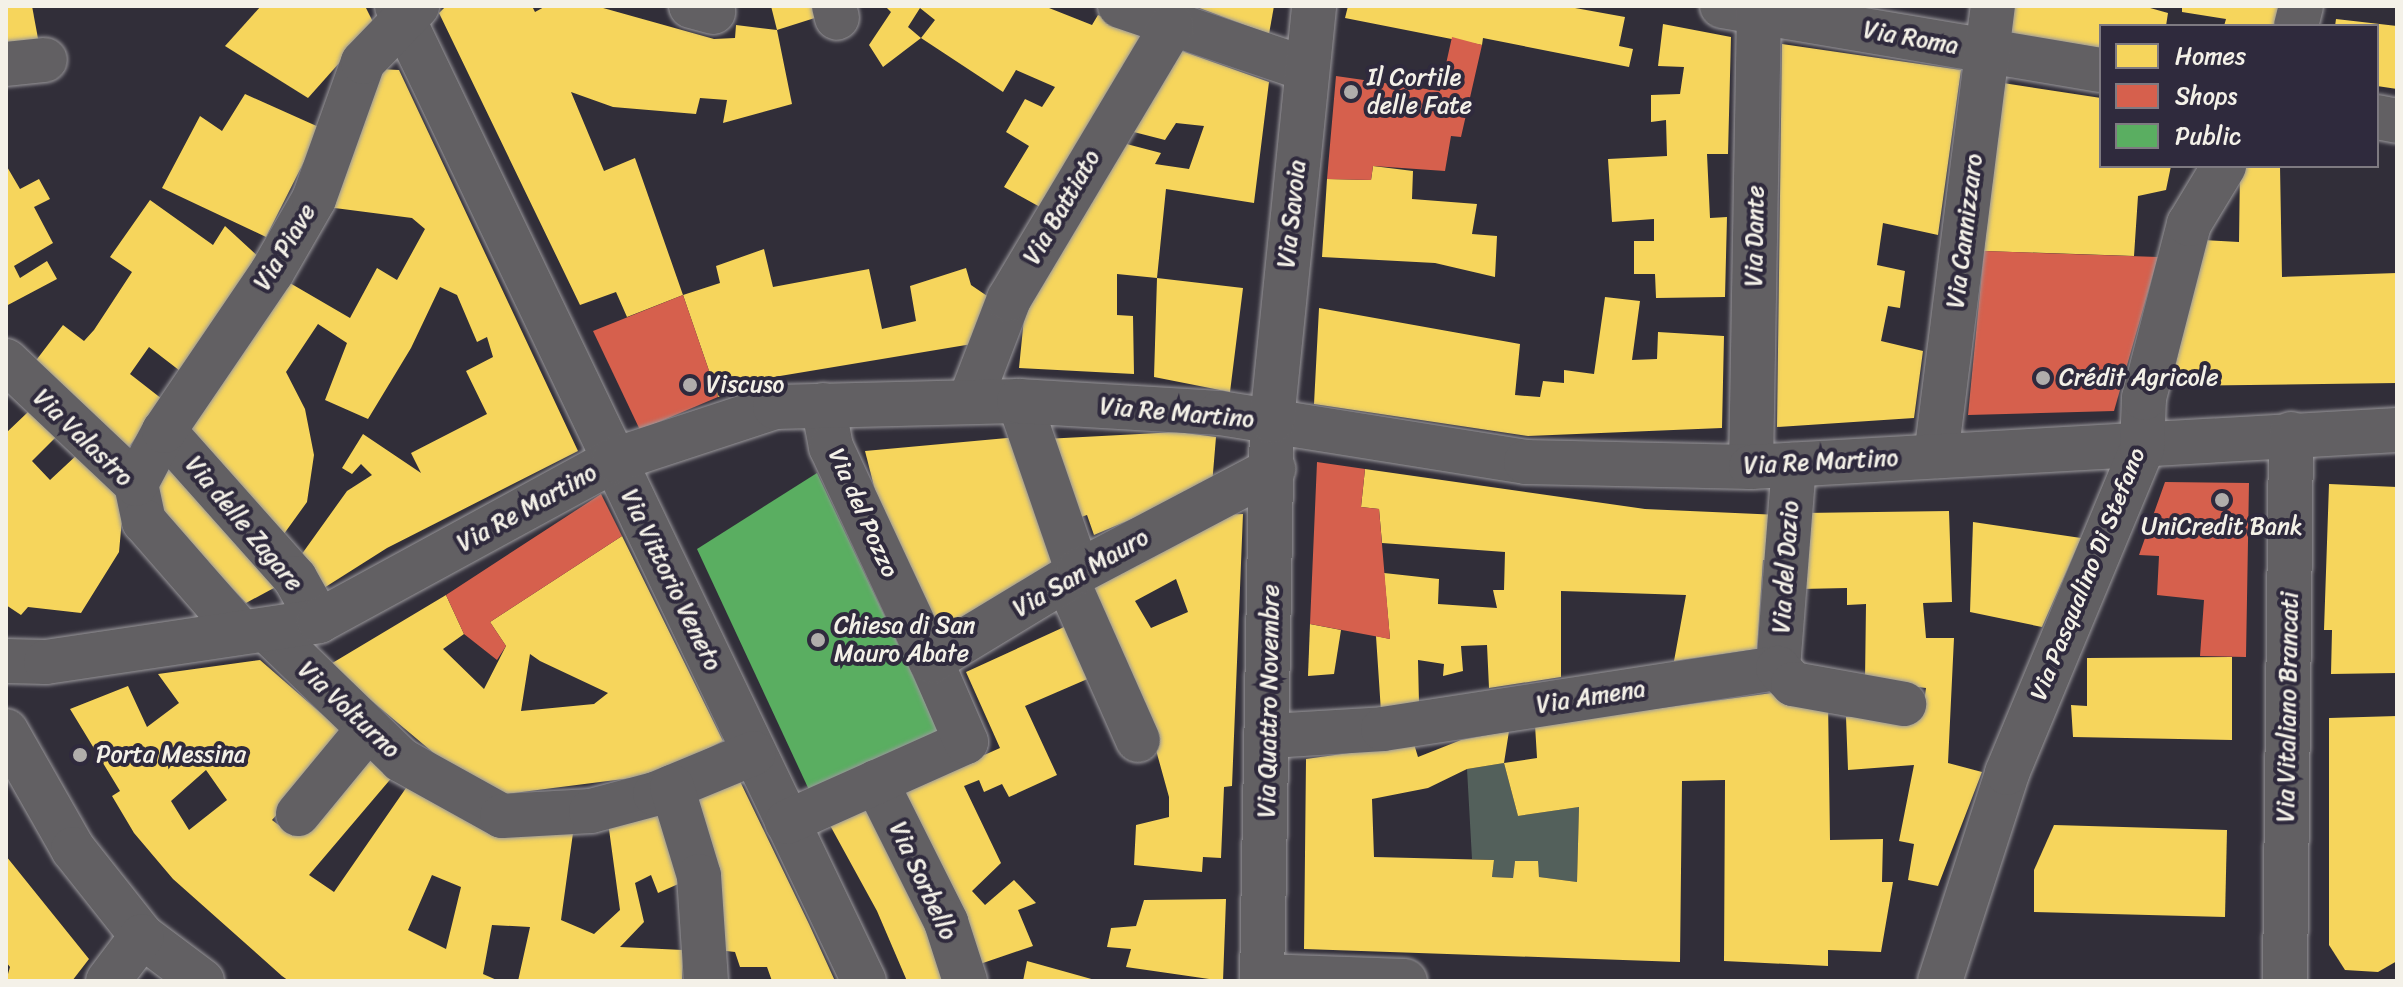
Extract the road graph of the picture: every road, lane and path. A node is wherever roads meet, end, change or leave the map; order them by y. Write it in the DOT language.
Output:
graph roads {
  1 [pos="1120,6"];
  2 [pos="1314,6"];
  3 [pos="1993,6"];
  4 [pos="1747,8"];
  5 [pos="406,10"];
  6 [pos="1172,26"];
  7 [pos="1989,51"];
  8 [pos="1306,69"];
  9 [pos="2099,70"];
  10 [pos="2223,168"];
  11 [pos="6,361"];
  12 [pos="971,398"];
  13 [pos="1019,401"];
  14 [pos="823,405"];
  15 [pos="1272,421"];
  16 [pos="2397,430"];
  17 [pos="164,431"];
  18 [pos="2291,434"];
  19 [pos="2142,448"];
  20 [pos="1936,456"];
  21 [pos="614,460"];
  22 [pos="1794,465"];
  23 [pos="1751,467"];
  24 [pos="1273,469"];
  25 [pos="136,484"];
  26 [pos="1073,576"];
  27 [pos="319,621"];
  28 [pos="255,631"];
  29 [pos="6,661"];
  30 [pos="931,661"];
  31 [pos="1778,668"];
  32 [pos="1904,704"];
  33 [pos="368,729"];
  34 [pos="6,731"];
  35 [pos="1270,736"];
  36 [pos="1138,740"];
  37 [pos="754,753"];
  38 [pos="876,782"];
  39 [pos="672,787"];
  40 [pos="298,814"];
  41 [pos="787,822"];
  42 [pos="142,936"];
  43 [pos="1262,978"];
  44 [pos="108,981"];
  45 [pos="202,981"];
  46 [pos="706,981"];
  47 [pos="864,981"];
  48 [pos="965,981"];
  49 [pos="1405,981"];
  50 [pos="1940,981"];
  51 [pos="2285,981"];
  1 -- 6 [label="street"];
  2 -- 8 [label="street, Via Savoia"];
  3 -- 7 [label="street, Via Cannizzaro"];
  4 -- 7 [label="street, Via Roma"];
  4 -- 23 [label="street, Via Dante"];
  5 -- 17 [label="street, Via Piave"];
  5 -- 21 [label="street, Via Vittorio Veneto"];
  6 -- 8 [label="street"];
  6 -- 12 [label="street, Via Battiato"];
  7 -- 9 [label="street, Via Roma"];
  7 -- 20 [label="street, Via Cannizzaro"];
  8 -- 15 [label="street, Via Savoia"];
  10 -- 19 [label="street, Via Pasqualino Di Stefano"];
  11 -- 25 [label="street, Via Valastro"];
  12 -- 13 [label="street, Via Re Martino"];
  12 -- 14 [label="street, Via Re Martino"];
  13 -- 15 [label="street, Via Re Martino"];
  13 -- 26 [label="street"];
  14 -- 21 [label="street, Via Re Martino"];
  14 -- 30 [label="street, Via del Pozzo"];
  15 -- 23 [label="street, Via Re Martino"];
  15 -- 24 [label="street, Via Quattro Novembre"];
  16 -- 18 [label="street, Via Re Martino"];
  17 -- 25 [label="street, Via Piave"];
  17 -- 27 [label="street, Via delle Zagare"];
  18 -- 19 [label="street, Via Re Martino"];
  18 -- 51 [label="street, Via Vitaliano Brancati"];
  19 -- 20 [label="street, Via Re Martino"];
  19 -- 50 [label="street, Via Pasqualino Di Stefano"];
  20 -- 22 [label="street, Via Re Martino"];
  21 -- 27 [label="street, Via Re Martino"];
  21 -- 37 [label="street, Via Vittorio Veneto"];
  22 -- 23 [label="street, Via Re Martino"];
  22 -- 31 [label="street, Via del Dazio"];
  24 -- 26 [label="street, Via San Mauro"];
  24 -- 35 [label="street, Via Quattro Novembre"];
  25 -- 28 [label="street, Via Valastro"];
  26 -- 30 [label="street, Via San Mauro"];
  26 -- 36 [label="street"];
  27 -- 28 [label="street, Via Re Martino"];
  28 -- 29 [label="street, Via Re Martino"];
  28 -- 33 [label="street, Via Volturno"];
  30 -- 38 [label="street"];
  31 -- 32 [label="street"];
  31 -- 35 [label="street, Via Amena"];
  33 -- 39 [label="street, Via Volturno"];
  33 -- 40 [label="street"];
  34 -- 42 [label="street"];
  35 -- 43 [label="street, Via Quattro Novembre"];
  37 -- 39 [label="street, Via Volturno"];
  37 -- 41 [label="street, Via Vittorio Veneto"];
  38 -- 41 [label="street"];
  38 -- 48 [label="street, Via Sorbello"];
  39 -- 46 [label="street"];
  41 -- 47 [label="street, Via Vittorio Veneto"];
  42 -- 44 [label="street"];
  42 -- 45 [label="street"];
  43 -- 49 [label="street"];
}
